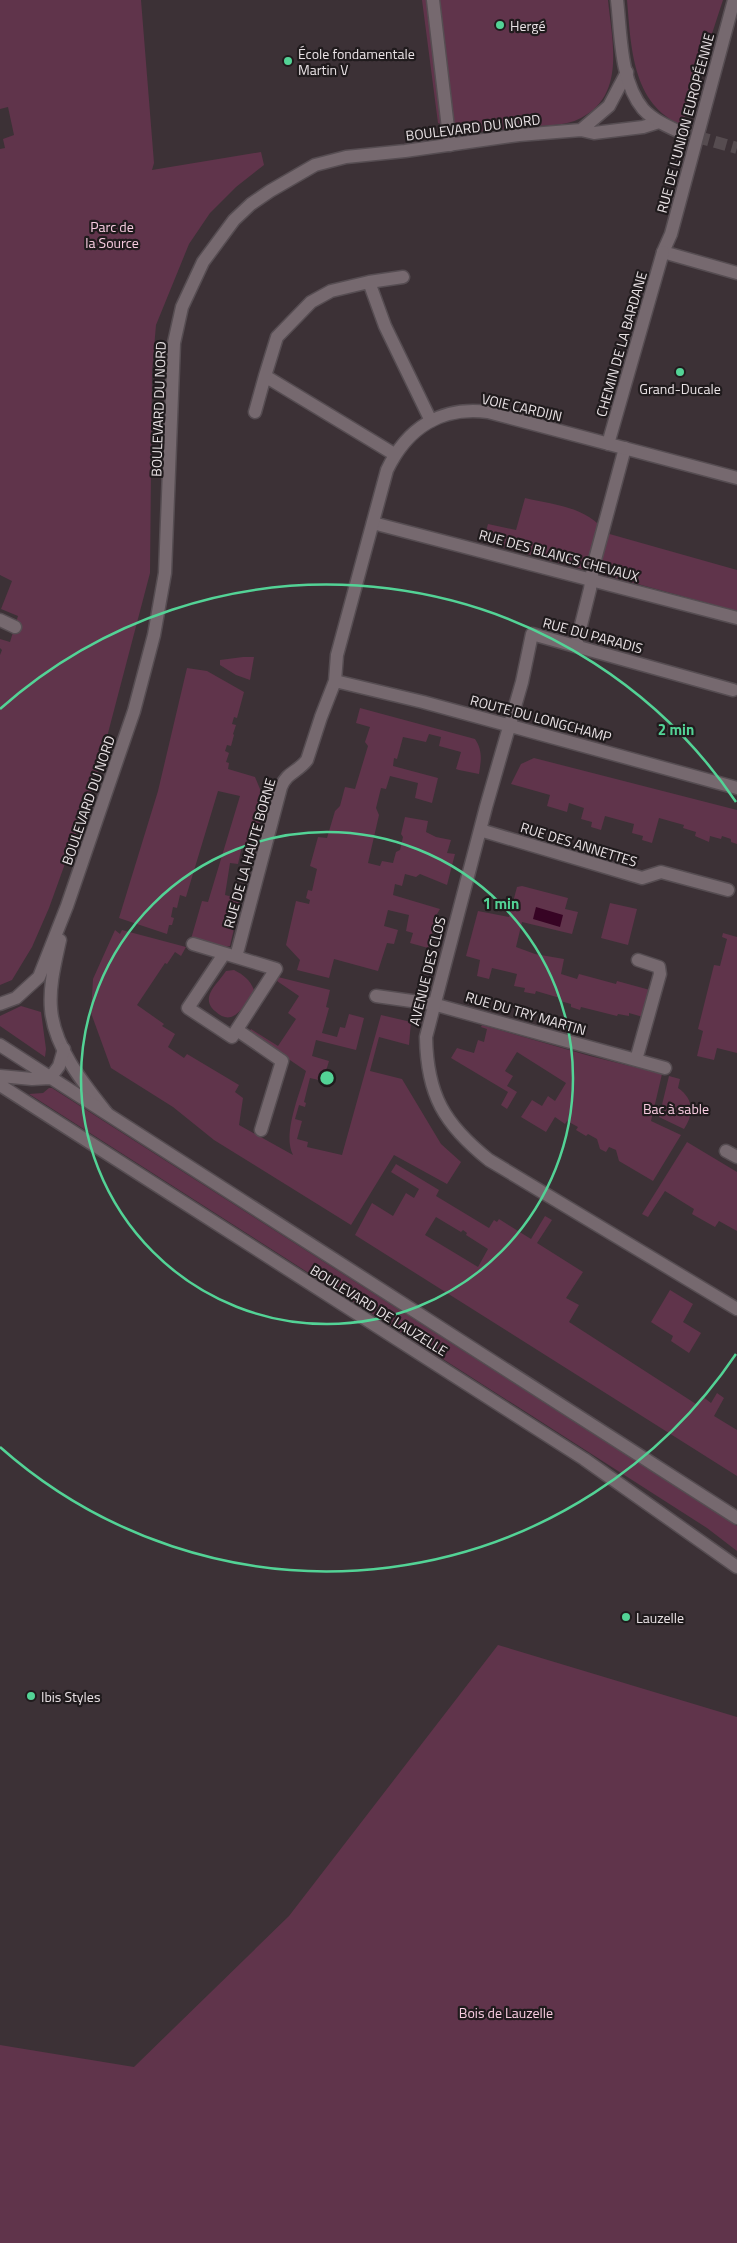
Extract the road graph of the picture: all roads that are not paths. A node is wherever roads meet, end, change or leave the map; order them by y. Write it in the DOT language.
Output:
graph roads {
  1 [pos="433,0"];
  2 [pos="617,0"];
  3 [pos="734,0"];
  4 [pos="626,72"];
  5 [pos="659,122"];
  6 [pos="581,130"];
  7 [pos="680,132"];
  8 [pos="450,145"];
  9 [pos="663,252"];
  10 [pos="737,271"];
  11 [pos="404,277"];
  12 [pos="369,282"];
  13 [pos="265,376"];
  14 [pos="255,412"];
  15 [pos="431,421"];
  16 [pos="608,444"];
  17 [pos="625,448"];
  18 [pos="394,454"];
  19 [pos="737,478"];
  20 [pos="373,523"];
  21 [pos="591,579"];
  22 [pos="737,618"];
  23 [pos="0,620"];
  24 [pos="15,627"];
  25 [pos="576,646"];
  26 [pos="335,681"];
  27 [pos="735,690"];
  28 [pos="510,725"];
  29 [pos="737,788"];
  30 [pos="480,830"];
  31 [pos="728,890"];
  32 [pos="67,906"];
  33 [pos="193,944"];
  34 [pos="230,956"];
  35 [pos="638,960"];
  36 [pos="376,996"];
  37 [pos="0,1004"];
  38 [pos="433,1004"];
  39 [pos="237,1030"];
  40 [pos="0,1045"];
  41 [pos="64,1050"];
  42 [pos="636,1060"];
  43 [pos="665,1068"];
  44 [pos="0,1076"];
  45 [pos="50,1078"];
  46 [pos="0,1085"];
  47 [pos="110,1116"];
  48 [pos="261,1130"];
  49 [pos="737,1309"];
  50 [pos="737,1518"];
  51 [pos="737,1567"];
  1 -- 8 [label="street"];
  2 -- 4 [label="street"];
  3 -- 9 [label="street, RUE DE L'UNION EUROPÉENNE"];
  4 -- 5 [label="street"];
  4 -- 6 [label="street"];
  5 -- 6 [label="street, BOULEVARD DU NORD"];
  5 -- 7 [label="street"];
  6 -- 8 [label="street, BOULEVARD DU NORD"];
  8 -- 32 [label="street, BOULEVARD DU NORD"];
  9 -- 10 [label="street"];
  9 -- 16 [label="street, CHEMIN DE LA BARDANE"];
  11 -- 12 [label="street"];
  12 -- 13 [label="street"];
  12 -- 15 [label="street"];
  13 -- 14 [label="street"];
  13 -- 18 [label="street"];
  15 -- 16 [label="street, VOIE CARDIJN"];
  15 -- 18 [label="street, VOIE CARDIJN"];
  16 -- 17 [label="street, VOIE CARDIJN"];
  17 -- 19 [label="street, VOIE CARDIJN"];
  17 -- 21 [label="street"];
  18 -- 20 [label="street, VOIE CARDIJN"];
  20 -- 21 [label="street, RUE DES BLANCS CHEVAUX"];
  20 -- 26 [label="street, VOIE CARDIJN"];
  21 -- 22 [label="street, RUE DES BLANCS CHEVAUX"];
  21 -- 25 [label="street"];
  23 -- 24 [label="street"];
  25 -- 27 [label="street, RUE DU PARADIS"];
  25 -- 28 [label="street, RUE DU PARADIS"];
  26 -- 28 [label="street, ROUTE DU LONGCHAMP"];
  26 -- 34 [label="street, RUE DE LA HAUTE BORNE"];
  28 -- 29 [label="street, ROUTE DU LONGCHAMP"];
  28 -- 30 [label="street, AVENUE DES CLOS"];
  30 -- 31 [label="street, RUE DES ANNETTES"];
  30 -- 38 [label="street, AVENUE DES CLOS"];
  32 -- 37 [label="street, BOULEVARD DU NORD"];
  32 -- 41 [label="street, BOULEVARD DU NORD"];
  33 -- 34 [label="street"];
  34 -- 39 [label="street"];
  34 -- 39 [label="street, RUE DE LA HAUTE BORNE"];
  35 -- 42 [label="street"];
  36 -- 38 [label="street, RUE DU TRY MARTIN"];
  38 -- 42 [label="street, RUE DU TRY MARTIN"];
  38 -- 49 [label="street, AVENUE DES CLOS"];
  39 -- 48 [label="street"];
  40 -- 45 [label="street, BOULEVARD DE LAUZELLE"];
  41 -- 45 [label="street"];
  41 -- 47 [label="street, BOULEVARD DU NORD"];
  42 -- 43 [label="street, RUE DU TRY MARTIN"];
  44 -- 45 [label="street"];
  45 -- 47 [label="street, BOULEVARD DE LAUZELLE"];
  46 -- 51 [label="street, BOULEVARD DE LAUZELLE"];
  47 -- 50 [label="street, BOULEVARD DE LAUZELLE"];
}
